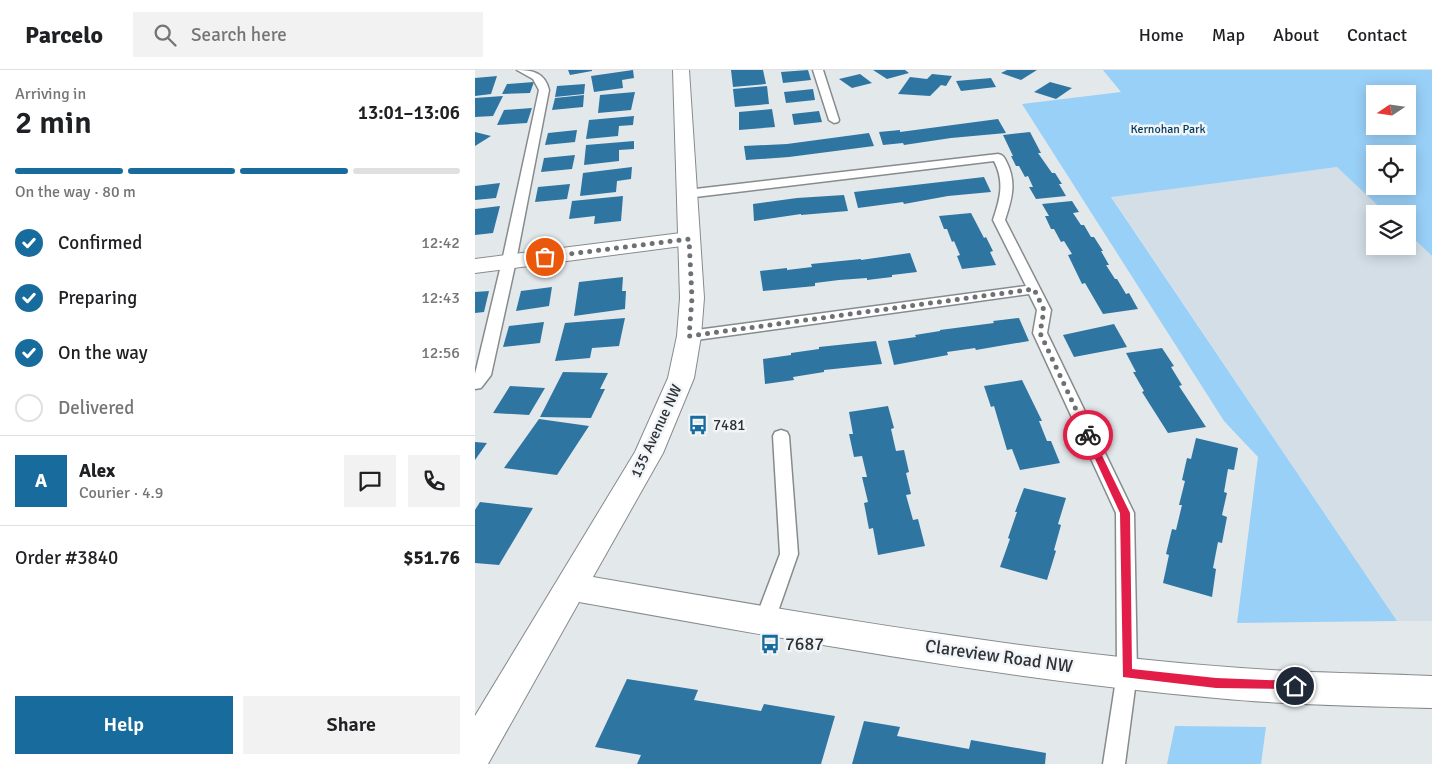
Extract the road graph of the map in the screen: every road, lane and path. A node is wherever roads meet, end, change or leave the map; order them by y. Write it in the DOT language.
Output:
graph roads {
  1 [pos="522,70"];
  2 [pos="681,70"];
  3 [pos="818,70"];
  4 [pos="834,120"];
  5 [pos="687,194"];
  6 [pos="689,239"];
  7 [pos="509,261"];
  8 [pos="475,266"];
  9 [pos="1034,289"];
  10 [pos="689,336"];
  11 [pos="475,384"];
  12 [pos="781,436"];
  13 [pos="571,587"];
  14 [pos="765,620"];
  15 [pos="1127,673"];
  16 [pos="1432,692"];
  17 [pos="475,751"];
  18 [pos="1114,764"];
  1 -- 7 [label="lane"];
  2 -- 5 [label="street, 135 Avenue NW"];
  3 -- 4 [label="lane"];
  5 -- 6 [label="street, 135 Avenue NW"];
  5 -- 9 [label="lane"];
  6 -- 7 [label="street"];
  6 -- 10 [label="street, 135 Avenue NW"];
  7 -- 8 [label="street"];
  7 -- 11 [label="lane"];
  9 -- 10 [label="lane"];
  9 -- 15 [label="lane"];
  10 -- 13 [label="street, 135 Avenue NW"];
  12 -- 14 [label="lane"];
  13 -- 14 [label="street, Clareview Road NW"];
  13 -- 17 [label="street, 135 Avenue NW"];
  14 -- 15 [label="street, Clareview Road NW"];
  15 -- 16 [label="street, Clareview Road NW"];
  15 -- 18 [label="lane"];
}
